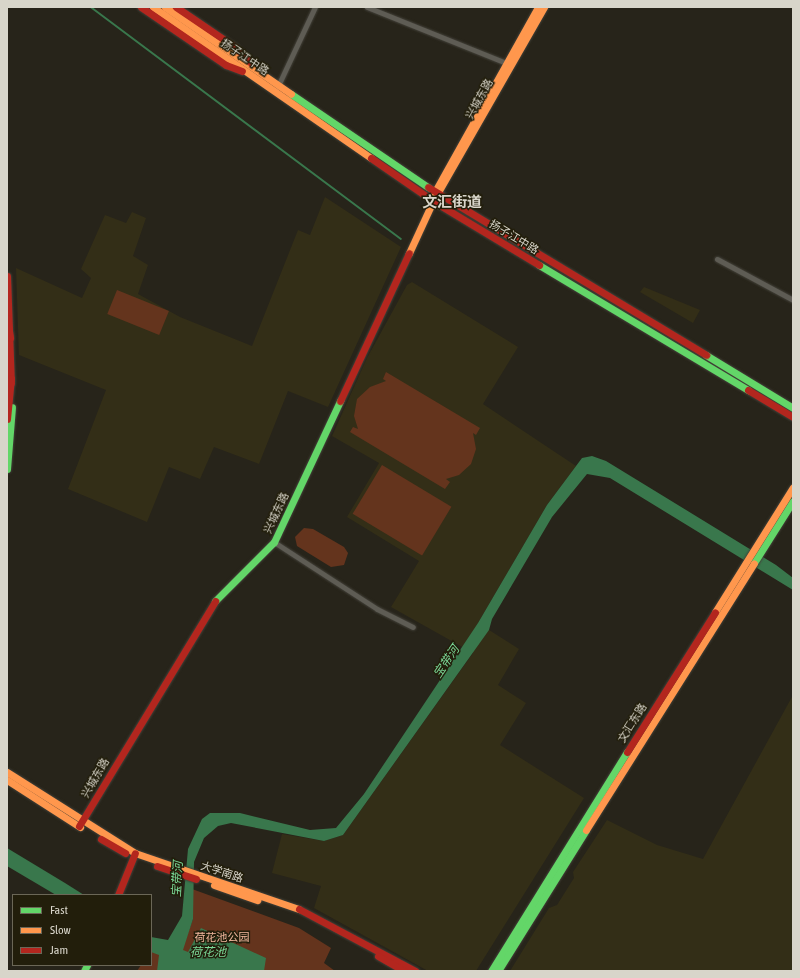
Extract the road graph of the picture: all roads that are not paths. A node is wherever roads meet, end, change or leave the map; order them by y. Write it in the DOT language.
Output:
graph roads {
  1 [pos="141,7"];
  2 [pos="153,7"];
  3 [pos="165,7"];
  4 [pos="176,7"];
  5 [pos="315,7"];
  6 [pos="367,7"];
  7 [pos="538,7"];
  8 [pos="544,7"];
  9 [pos="506,64"];
  10 [pos="258,74"];
  11 [pos="277,88"];
  12 [pos="436,193"];
  13 [pos="433,201"];
  14 [pos="717,259"];
  15 [pos="7,276"];
  16 [pos="793,300"];
  17 [pos="7,318"];
  18 [pos="10,338"];
  19 [pos="11,378"];
  20 [pos="793,408"];
  21 [pos="793,417"];
  22 [pos="7,419"];
  23 [pos="7,469"];
  24 [pos="793,487"];
  25 [pos="793,501"];
  26 [pos="765,538"];
  27 [pos="274,542"];
  28 [pos="739,580"];
  29 [pos="414,627"];
  30 [pos="7,772"];
  31 [pos="7,780"];
  32 [pos="81,824"];
  33 [pos="134,855"];
  34 [pos="196,877"];
  35 [pos="118,894"];
  36 [pos="404,971"];
  37 [pos="415,971"];
  38 [pos="491,971"];
  39 [pos="498,971"];
  1 -- 10 [label="main road"];
  2 -- 10 [label="main road, 扬子江中路"];
  3 -- 10 [label="main road, 扬子江中路"];
  4 -- 10 [label="main road"];
  5 -- 11 [label="street"];
  6 -- 9 [label="street"];
  7 -- 9 [label="main road, 兴城东路"];
  8 -- 12 [label="main road, 兴城东路"];
  9 -- 12 [label="main road, 兴城东路"];
  10 -- 11 [label="main road, 扬子江中路"];
  11 -- 12 [label="main road, 扬子江中路"];
  11 -- 13 [label="main road, 扬子江中路"];
  12 -- 13 [label="main road, 兴城东路"];
  12 -- 20 [label="main road, 扬子江中路"];
  13 -- 21 [label="main road, 扬子江中路"];
  13 -- 27 [label="main road, 兴城东路"];
  14 -- 16 [label="street"];
  15 -- 18 [label="main road"];
  17 -- 18 [label="main road"];
  18 -- 19 [label="main road"];
  19 -- 22 [label="main road"];
  19 -- 23 [label="main road"];
  24 -- 26 [label="main road, 文汇东路"];
  25 -- 26 [label="main road, 文汇东路"];
  26 -- 28 [label="main road, 文汇东路"];
  27 -- 29 [label="street"];
  27 -- 32 [label="main road, 兴城东路"];
  28 -- 38 [label="main road, 文汇东路"];
  28 -- 39 [label="main road, 文汇东路"];
  30 -- 32 [label="main road, 大学南路"];
  31 -- 32 [label="main road, 大学南路"];
  32 -- 33 [label="main road, 大学南路"];
  33 -- 34 [label="main road, 大学南路"];
  33 -- 35 [label="main road"];
  34 -- 36 [label="main road, 大学南路"];
  34 -- 37 [label="main road, 大学南路"];
}
